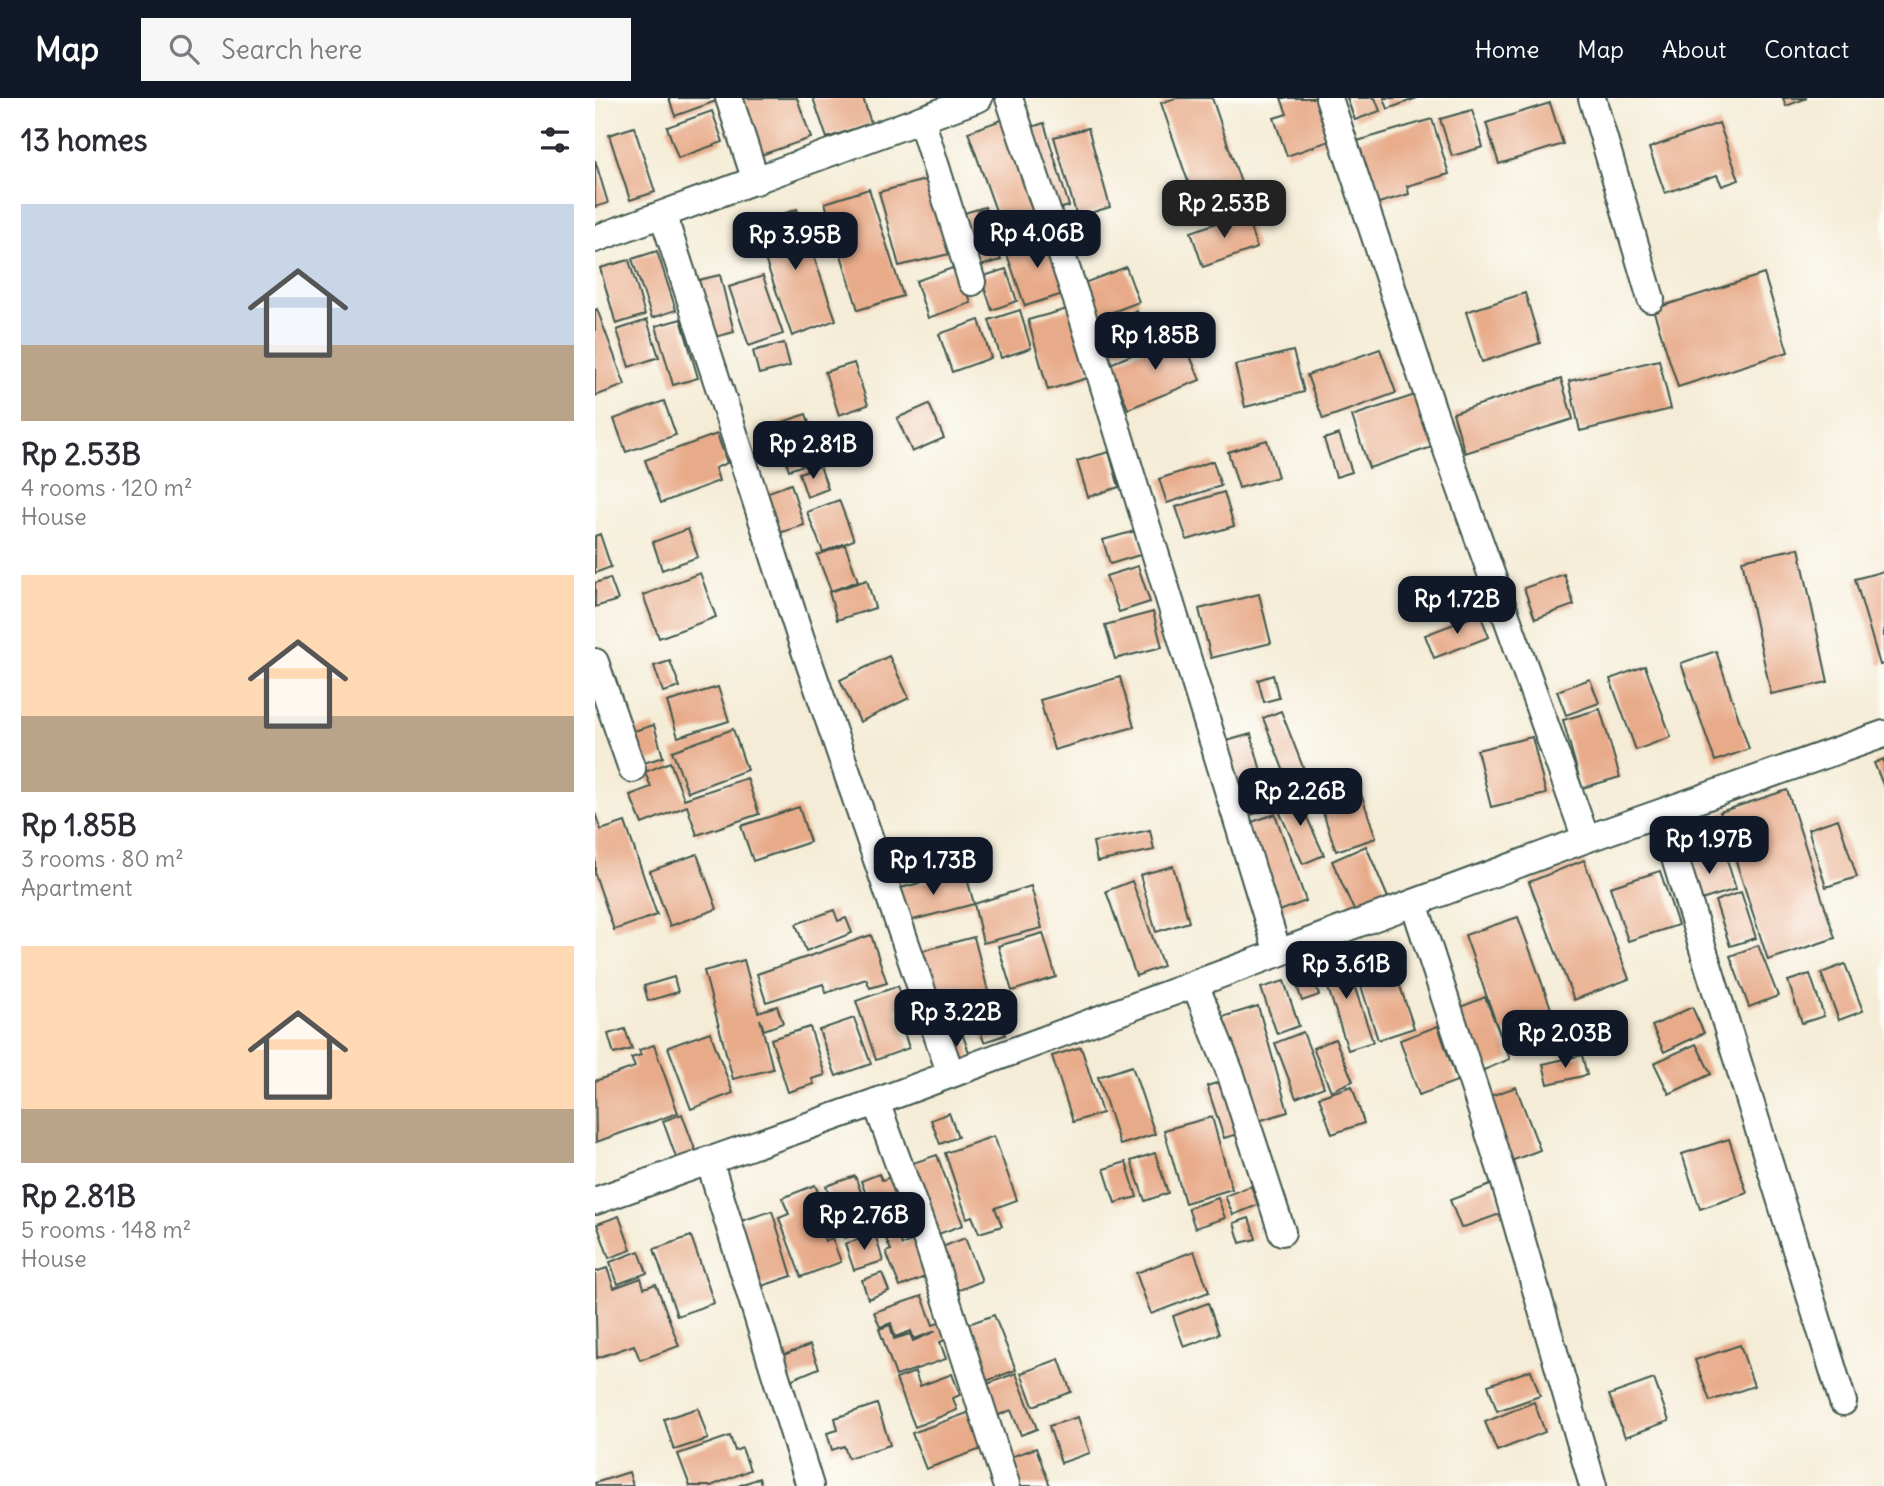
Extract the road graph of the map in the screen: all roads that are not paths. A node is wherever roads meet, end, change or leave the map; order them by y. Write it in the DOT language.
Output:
graph roads {
  1 [pos="729,98"];
  2 [pos="979,98"];
  3 [pos="1009,98"];
  4 [pos="1329,98"];
  5 [pos="1591,98"];
  6 [pos="935,109"];
  7 [pos="756,181"];
  8 [pos="663,215"];
  9 [pos="596,234"];
  10 [pos="972,282"];
  11 [pos="1651,299"];
  12 [pos="595,662"];
  13 [pos="1884,734"];
  14 [pos="632,769"];
  15 [pos="1661,813"];
  16 [pos="1586,839"];
  17 [pos="1414,903"];
  18 [pos="1278,953"];
  19 [pos="1195,984"];
  20 [pos="950,1072"];
  21 [pos="876,1102"];
  22 [pos="709,1160"];
  23 [pos="595,1201"];
  24 [pos="1282,1233"];
  25 [pos="1843,1402"];
  26 [pos="1006,1484"];
  27 [pos="810,1486"];
  28 [pos="1593,1486"];
  1 -- 7 [label="street"];
  2 -- 6 [label="street"];
  3 -- 18 [label="street"];
  4 -- 16 [label="street"];
  5 -- 11 [label="street"];
  6 -- 7 [label="street"];
  6 -- 10 [label="street"];
  7 -- 8 [label="street"];
  8 -- 9 [label="street"];
  8 -- 20 [label="street"];
  12 -- 14 [label="street"];
  13 -- 15 [label="street"];
  15 -- 16 [label="street"];
  15 -- 25 [label="street"];
  16 -- 17 [label="street"];
  17 -- 18 [label="street"];
  17 -- 28 [label="street"];
  18 -- 19 [label="street"];
  19 -- 20 [label="street"];
  19 -- 24 [label="street"];
  20 -- 21 [label="street"];
  21 -- 22 [label="street"];
  21 -- 26 [label="street"];
  22 -- 23 [label="street"];
  22 -- 27 [label="street"];
}
